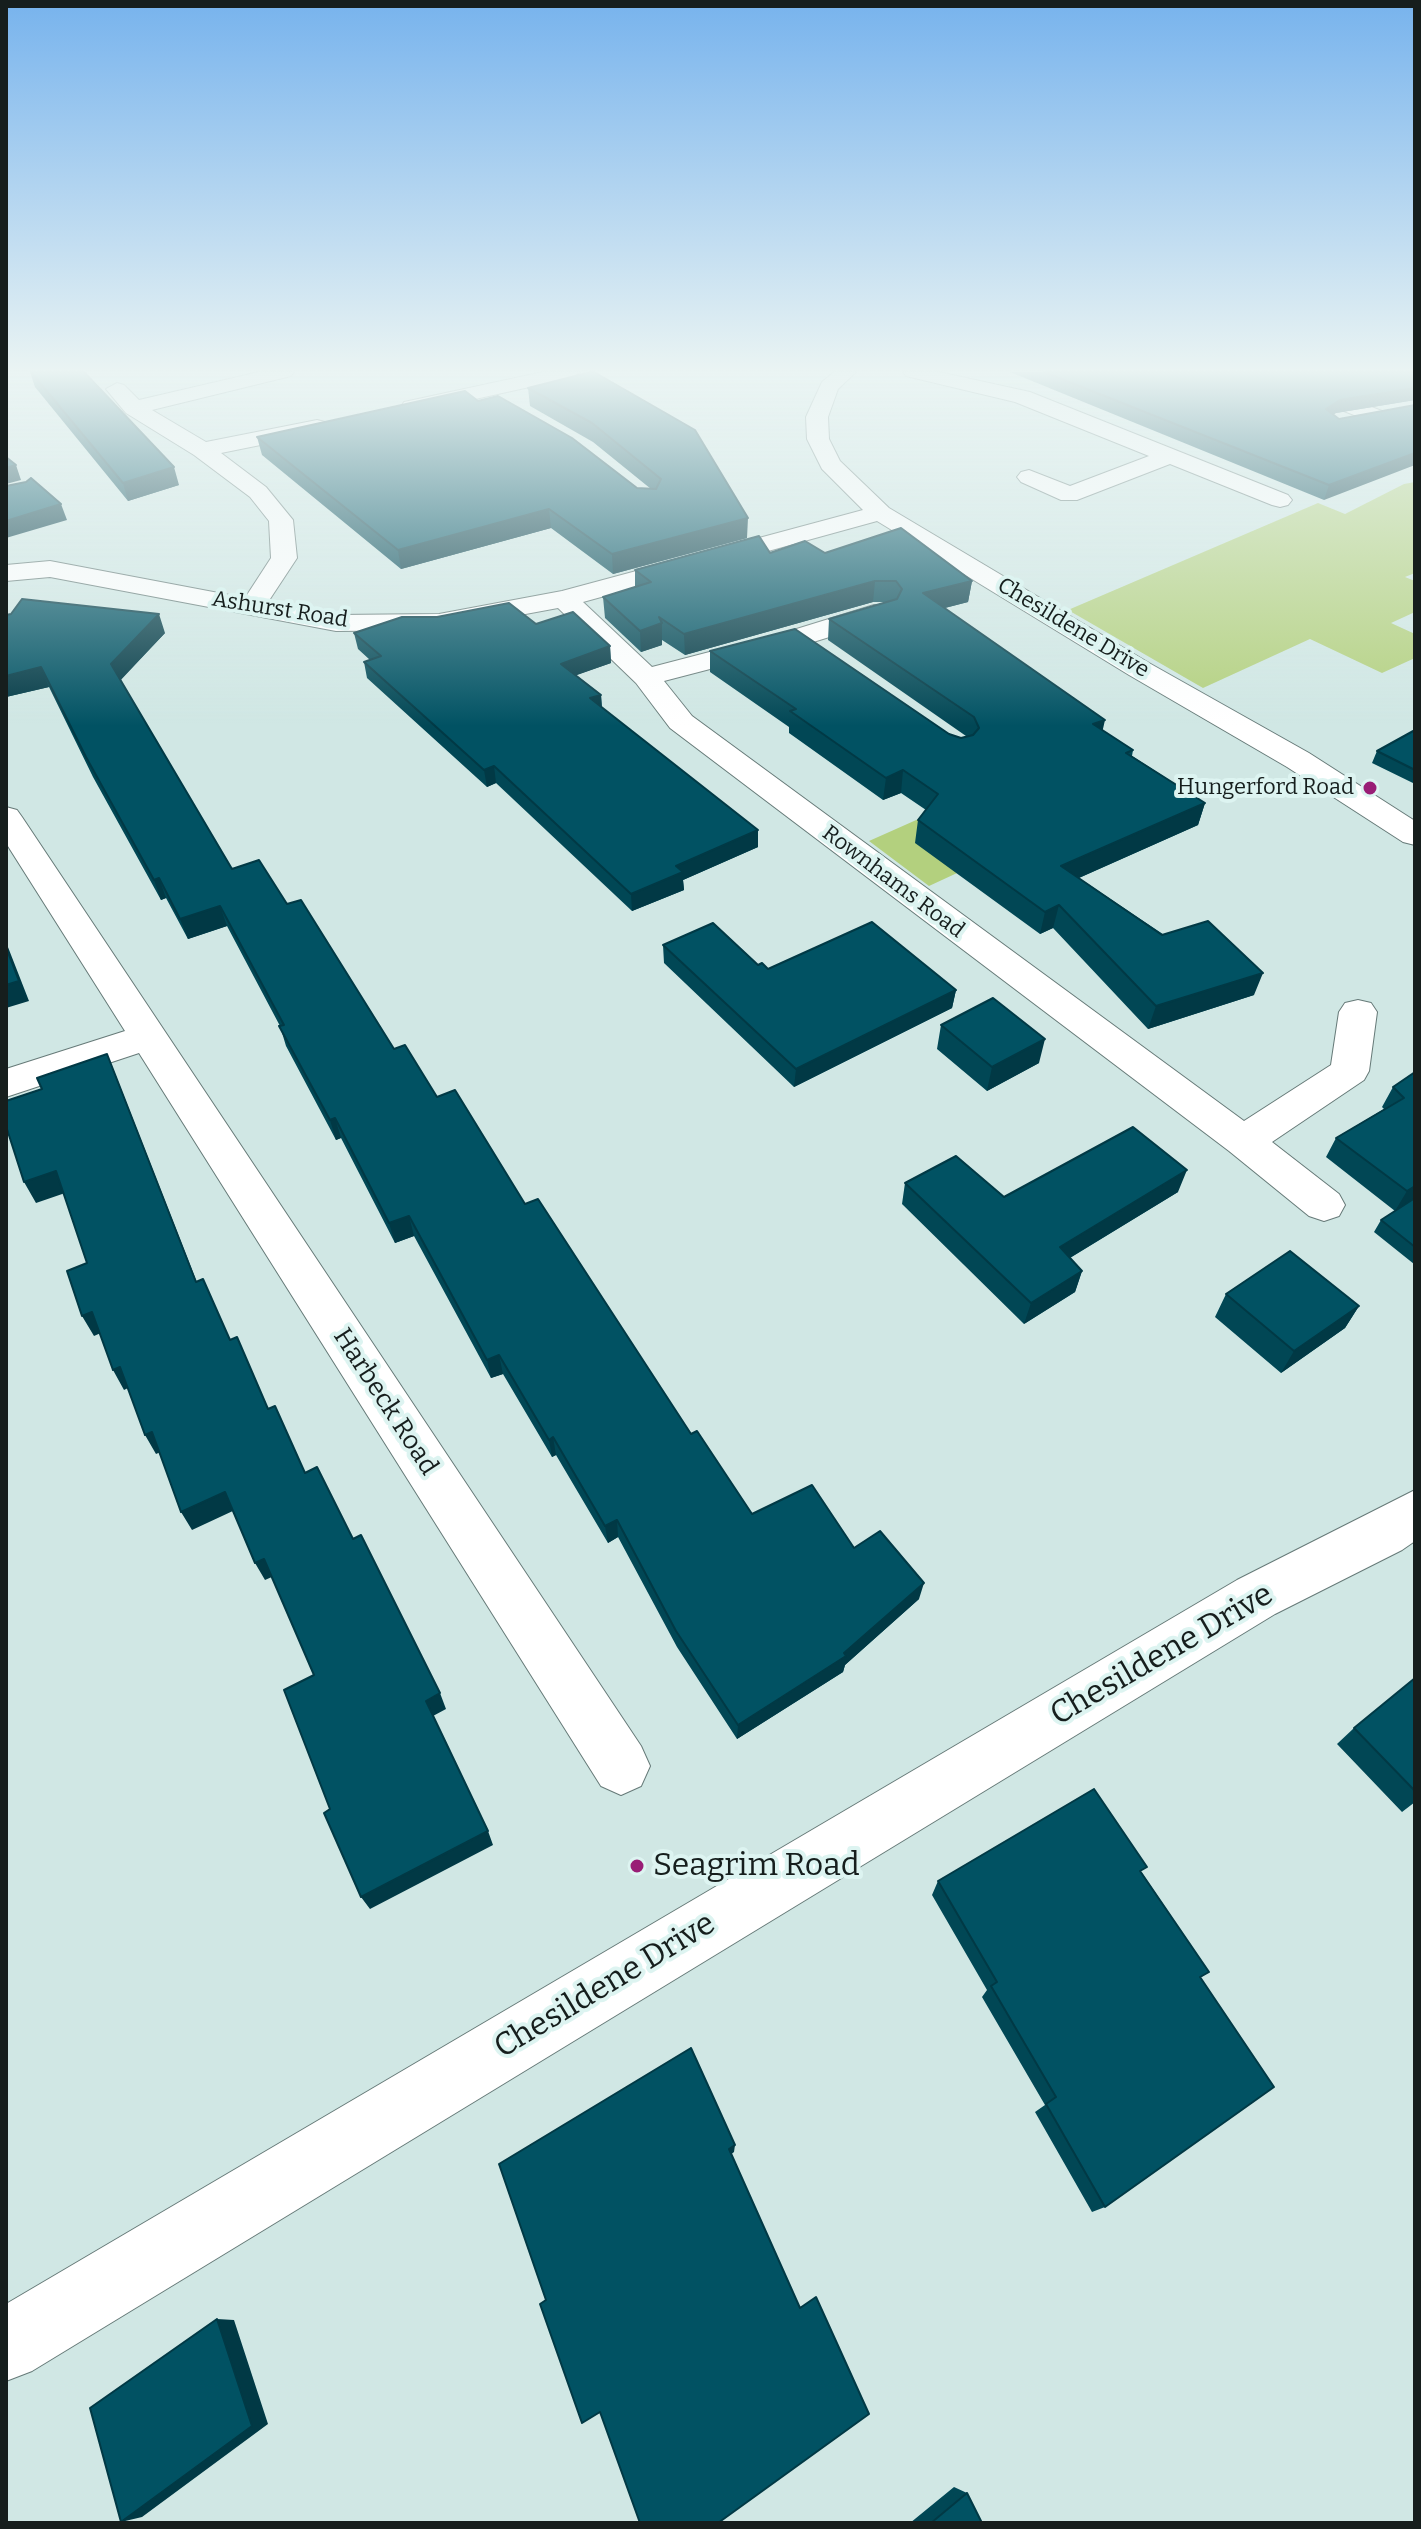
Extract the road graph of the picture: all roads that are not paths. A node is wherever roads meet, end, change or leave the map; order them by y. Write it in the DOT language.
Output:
graph roads {
  1 [pos="255,490"];
  2 [pos="857,490"];
  3 [pos="1058,490"];
  4 [pos="1082,490"];
  5 [pos="1255,490"];
  6 [pos="1280,500"];
  7 [pos="880,513"];
  8 [pos="50,569"];
  9 [pos="6,573"];
  10 [pos="33,592"];
  11 [pos="564,599"];
  12 [pos="252,607"];
  13 [pos="884,611"];
  14 [pos="800,637"];
  15 [pos="824,654"];
  16 [pos="646,677"];
  17 [pos="6,817"];
  18 [pos="1415,835"];
  19 [pos="1358,1012"];
  20 [pos="148,1037"];
  21 [pos="6,1083"];
  22 [pos="1243,1141"];
  23 [pos="1324,1205"];
  24 [pos="1415,1513"];
  25 [pos="621,1766"];
  26 [pos="6,2345"];
  1 -- 12 [label="street"];
  2 -- 7 [label="street, Chesildene Drive"];
  3 -- 4 [label="street"];
  5 -- 6 [label="street"];
  7 -- 11 [label="street, Ashurst Road"];
  7 -- 18 [label="street, Chesildene Drive"];
  8 -- 9 [label="street, Ashurst Road"];
  8 -- 10 [label="street"];
  8 -- 12 [label="street, Ashurst Road"];
  11 -- 12 [label="street, Ashurst Road"];
  11 -- 16 [label="street, Rownhams Road"];
  13 -- 14 [label="street"];
  14 -- 15 [label="street"];
  14 -- 16 [label="street"];
  16 -- 22 [label="street, Rownhams Road"];
  17 -- 20 [label="street, Harbeck Road"];
  19 -- 22 [label="street"];
  20 -- 21 [label="street"];
  20 -- 25 [label="street, Harbeck Road"];
  22 -- 23 [label="street, Rownhams Road"];
  24 -- 26 [label="street, Chesildene Drive"];
}
